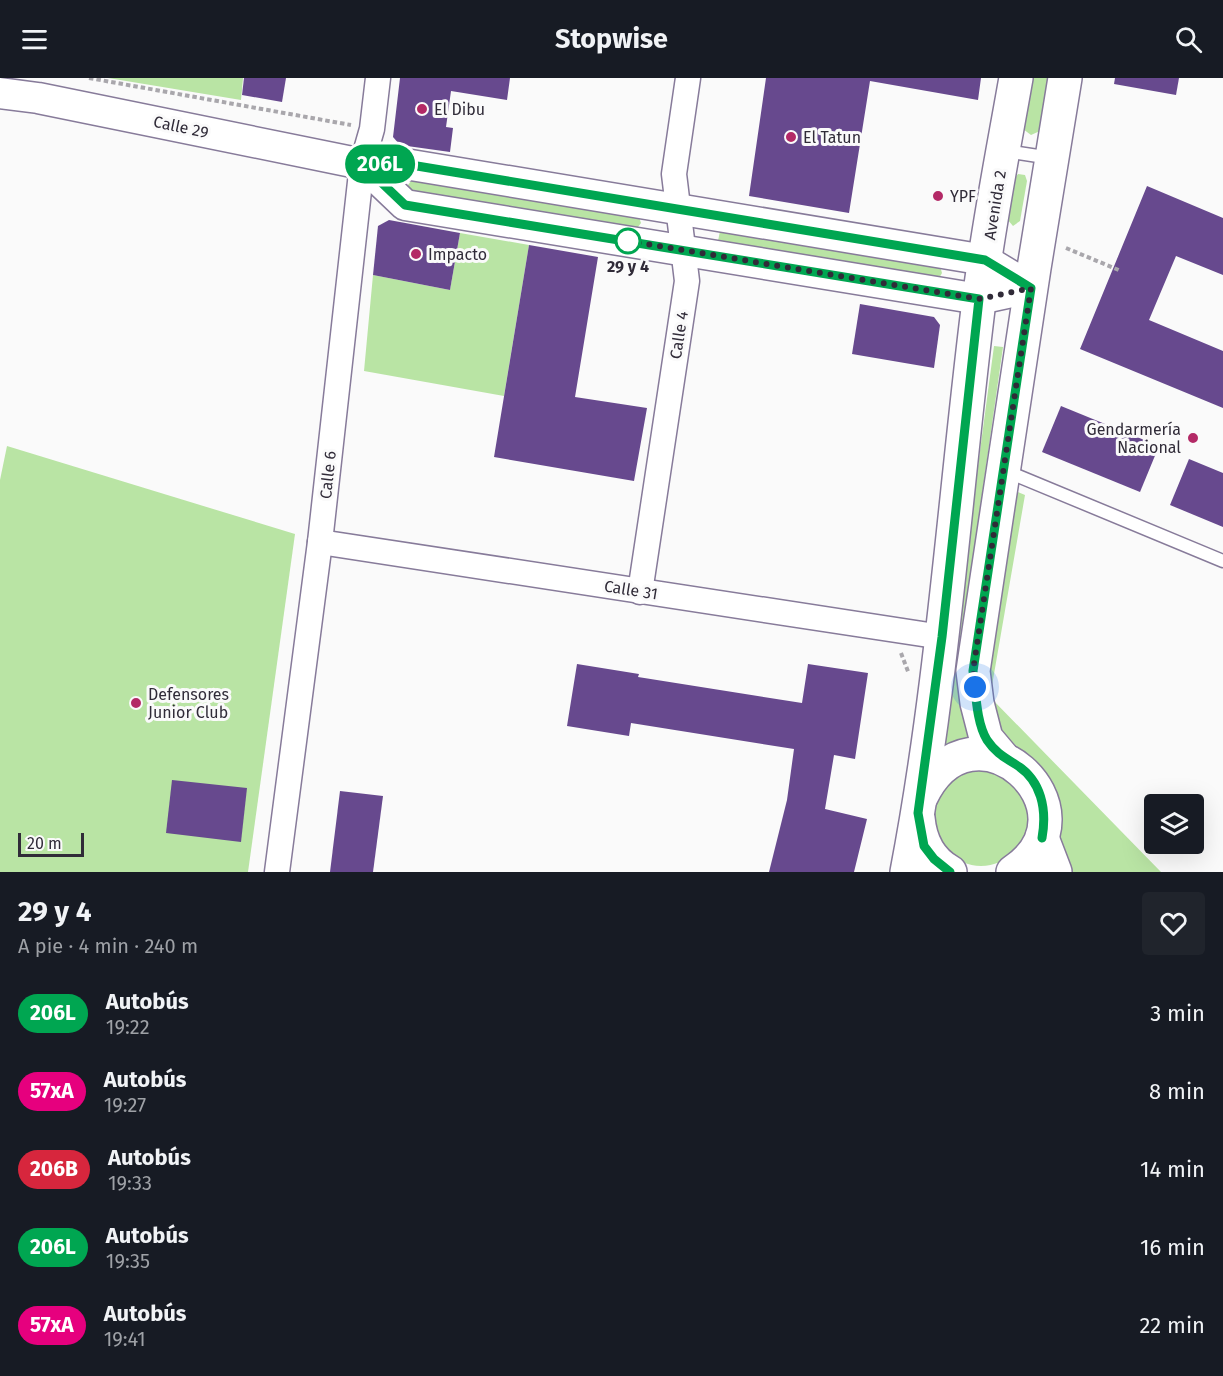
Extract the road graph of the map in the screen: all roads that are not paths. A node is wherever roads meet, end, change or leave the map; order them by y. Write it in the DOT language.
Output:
graph roads {
  1 [pos="378,78"];
  2 [pos="688,78"];
  3 [pos="1016,78"];
  4 [pos="1065,78"];
  5 [pos="0,93"];
  6 [pos="1004,150"];
  7 [pos="1052,159"];
  8 [pos="362,164"];
  9 [pos="678,209"];
  10 [pos="683,251"];
  11 [pos="985,260"];
  12 [pos="1031,288"];
  13 [pos="979,299"];
  14 [pos="1005,471"];
  15 [pos="320,542"];
  16 [pos="1223,561"];
  17 [pos="640,592"];
  18 [pos="942,637"];
  19 [pos="1002,757"];
  20 [pos="920,805"];
  21 [pos="1042,838"];
  22 [pos="277,872"];
  23 [pos="907,872"];
  24 [pos="950,872"];
  25 [pos="1013,872"];
  26 [pos="1055,872"];
  1 -- 8 [label="street, Calle 6"];
  2 -- 9 [label="street, Calle 4"];
  3 -- 6 [label="main road, Avenida 2"];
  4 -- 7 [label="main road, Avenida 2"];
  5 -- 8 [label="street, Calle 29"];
  6 -- 7 [label="lane"];
  6 -- 11 [label="main road, Avenida 2"];
  7 -- 12 [label="main road, Avenida 2"];
  8 -- 9 [label="street, Calle 29"];
  8 -- 10 [label="street"];
  8 -- 15 [label="street, Calle 6"];
  9 -- 10 [label="street, Calle 4"];
  9 -- 11 [label="street, Calle 29"];
  10 -- 13 [label="street"];
  10 -- 17 [label="street, Calle 4"];
  11 -- 12 [label="street, Calle 29"];
  11 -- 13 [label="main road, Avenida 2"];
  12 -- 13 [label="street"];
  12 -- 14 [label="main road, Avenida 2"];
  13 -- 18 [label="main road, Avenida 2"];
  14 -- 16 [label="lane"];
  14 -- 19 [label="main road, Avenida 2"];
  15 -- 17 [label="street, Calle 31"];
  15 -- 22 [label="street, Calle 6"];
  17 -- 18 [label="street, Calle 31"];
  18 -- 20 [label="main road, Avenida 2"];
  19 -- 20 [label="main road, Avenida 2"];
  19 -- 21 [label="main road, Avenida 2"];
  20 -- 23 [label="main road, Avenida 2"];
  20 -- 24 [label="main road, Avenida 2"];
  21 -- 25 [label="main road"];
  21 -- 26 [label="main road"];
}
